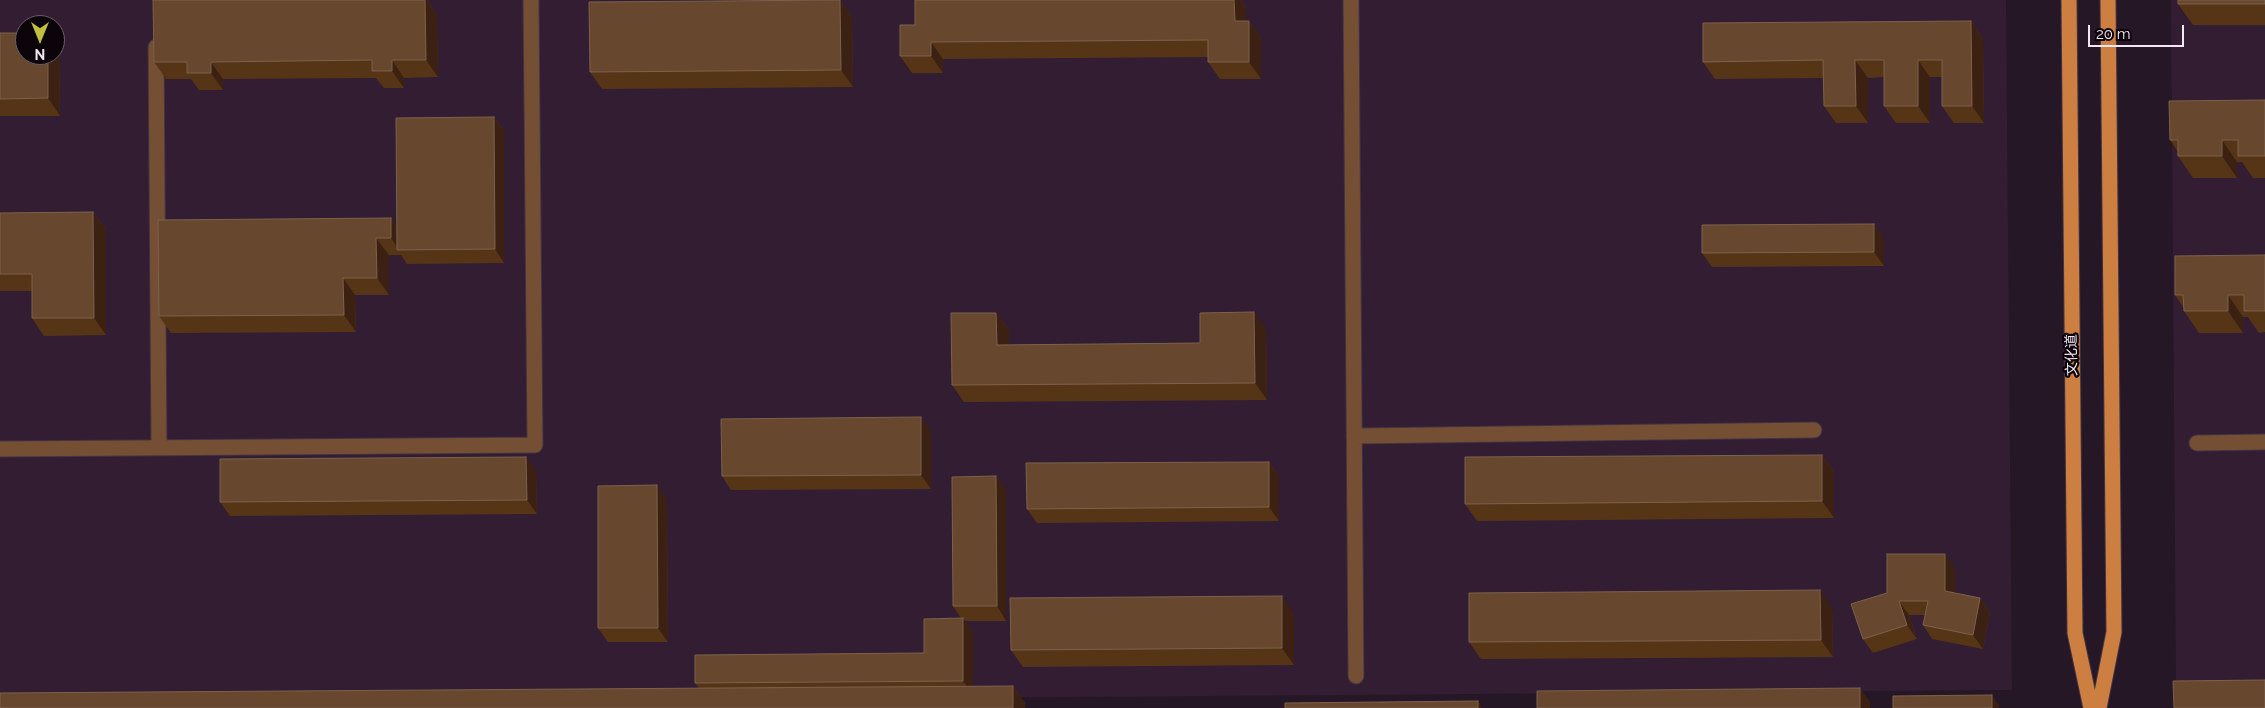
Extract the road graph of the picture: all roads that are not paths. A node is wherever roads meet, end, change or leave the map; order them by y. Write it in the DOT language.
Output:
graph roads {
  1 [pos="531,0"];
  2 [pos="1351,0"];
  3 [pos="2069,0"];
  4 [pos="2108,0"];
  5 [pos="156,30"];
  6 [pos="1814,430"];
  7 [pos="1354,436"];
  8 [pos="2265,442"];
  9 [pos="2197,443"];
  10 [pos="159,448"];
  11 [pos="0,449"];
  12 [pos="1356,676"];
  13 [pos="2091,708"];
  14 [pos="2099,708"];
  1 -- 10 [label="lane"];
  2 -- 7 [label="lane"];
  3 -- 13 [label="main road, 文化道"];
  4 -- 14 [label="main road"];
  5 -- 10 [label="lane"];
  6 -- 7 [label="lane"];
  7 -- 12 [label="lane"];
  8 -- 9 [label="lane"];
  10 -- 11 [label="lane"];
}
